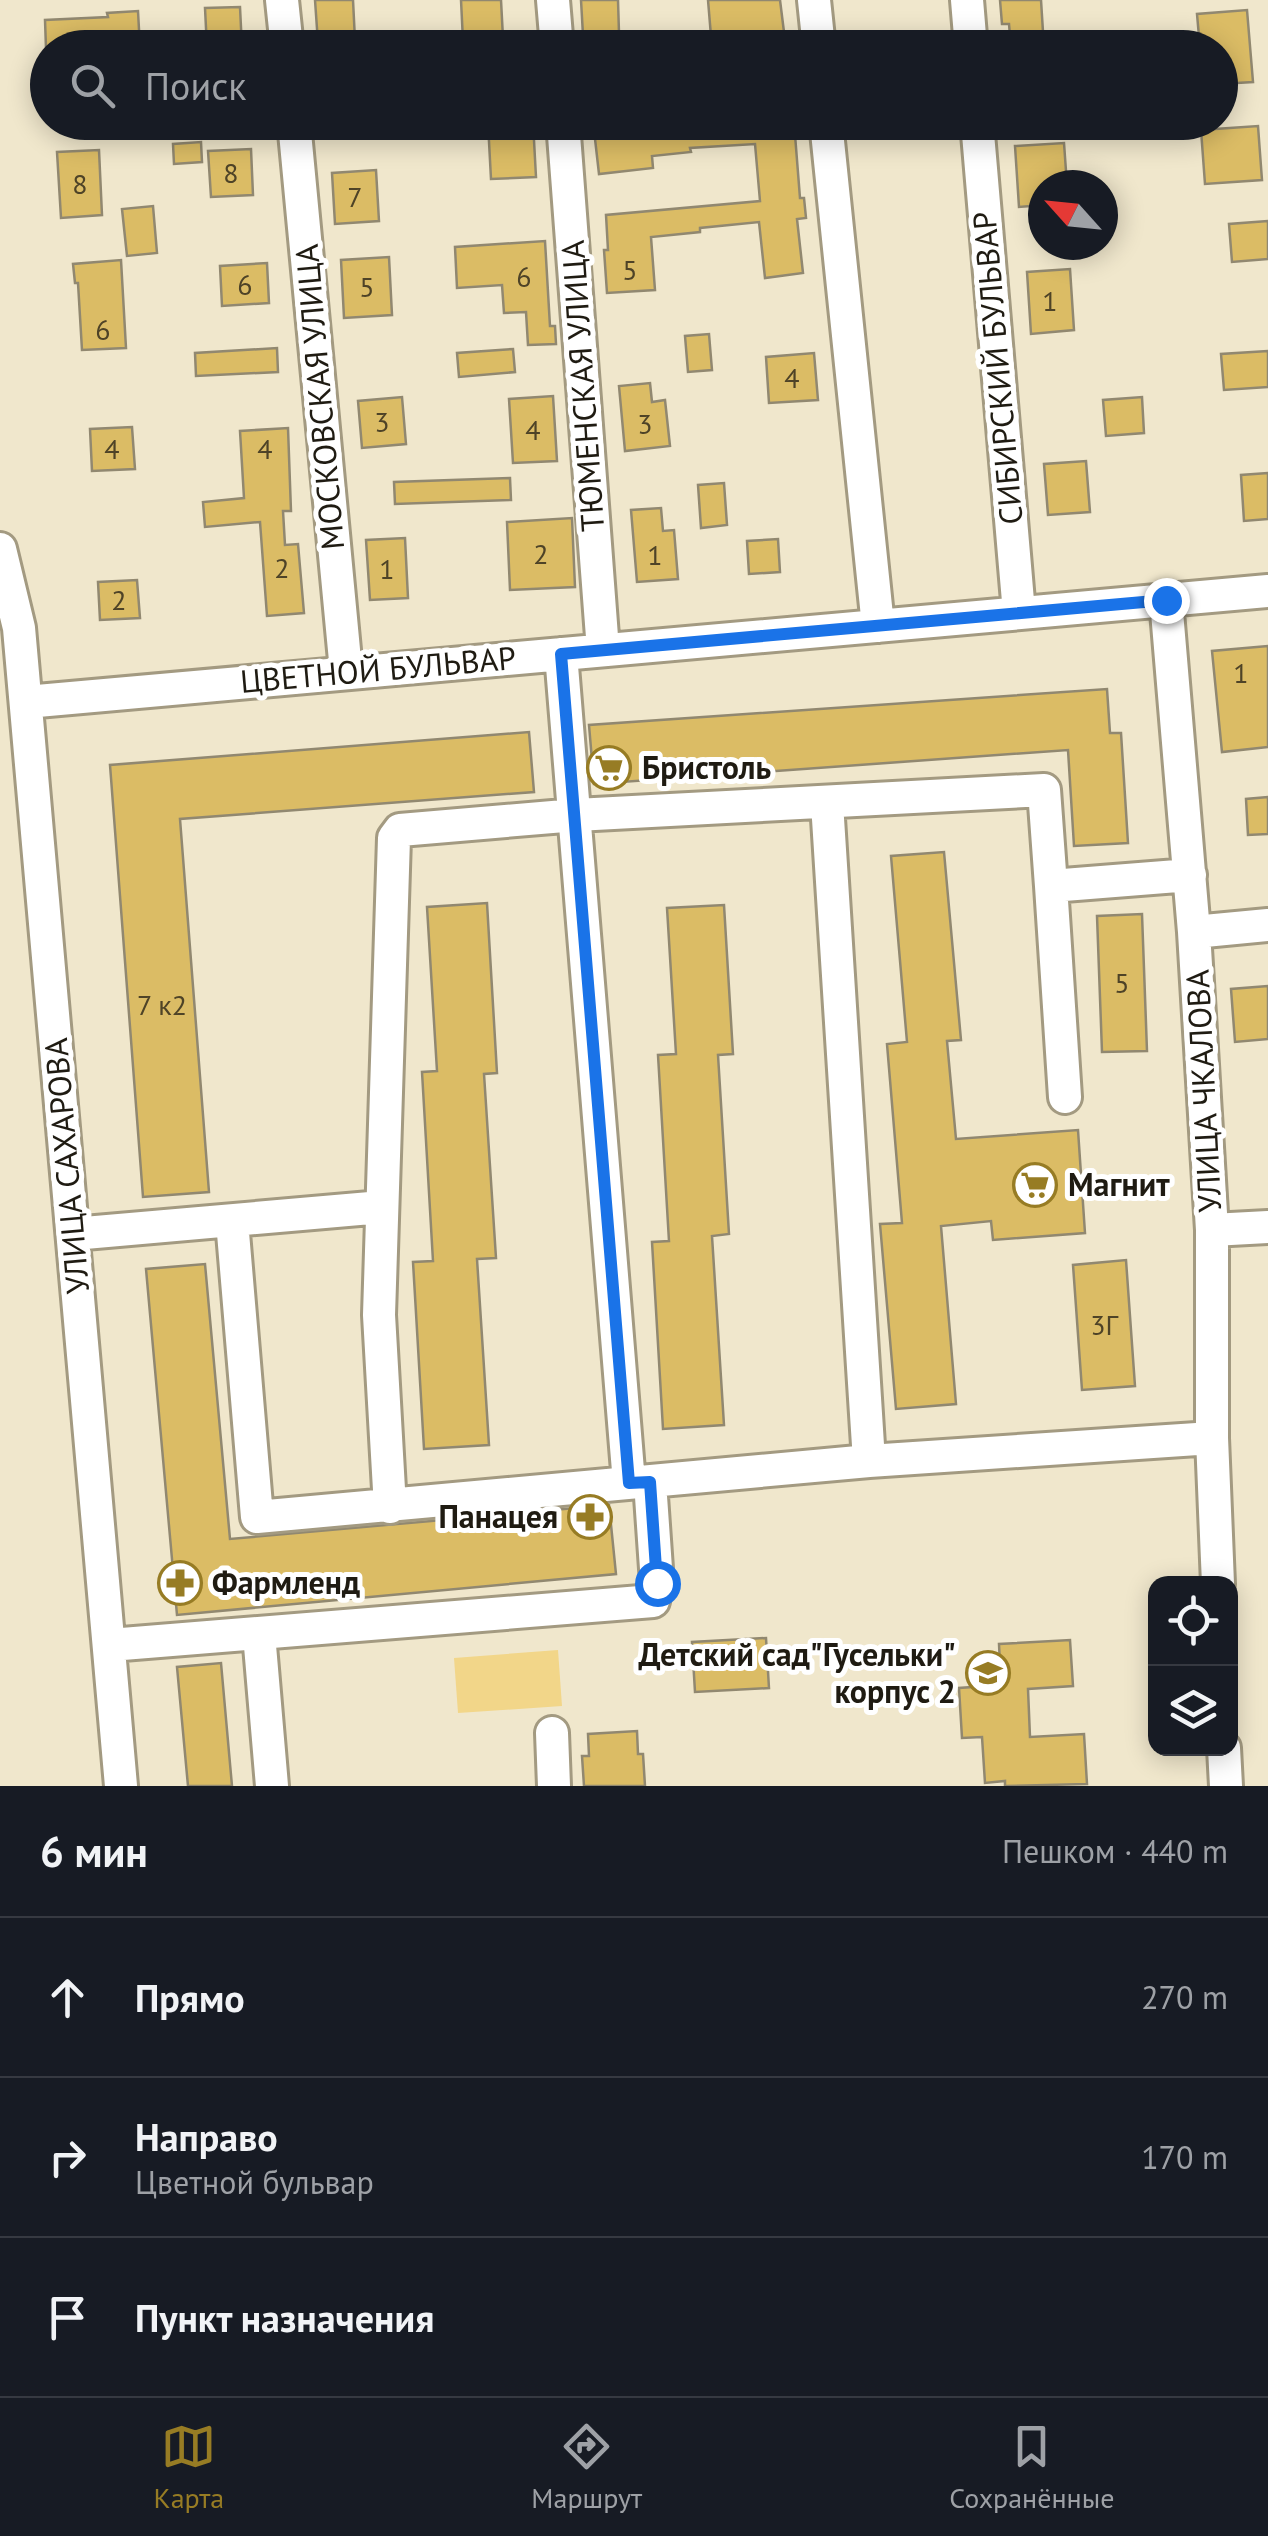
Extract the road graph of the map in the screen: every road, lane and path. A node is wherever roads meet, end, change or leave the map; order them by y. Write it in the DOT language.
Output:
graph roads {
  1 [pos="282,0"];
  2 [pos="554,0"];
  3 [pos="814,0"];
  4 [pos="966,0"];
  5 [pos="285,30"];
  6 [pos="556,30"];
  7 [pos="816,30"];
  8 [pos="969,30"];
  9 [pos="296,140"];
  10 [pos="564,140"];
  11 [pos="828,140"];
  12 [pos="979,140"];
  13 [pos="0,549"];
  14 [pos="1268,591"];
  15 [pos="1166,600"];
  16 [pos="1019,613"];
  17 [pos="878,626"];
  18 [pos="604,650"];
  19 [pos="561,654"];
  20 [pos="346,672"];
  21 [pos="26,702"];
  22 [pos="827,803"];
  23 [pos="576,815"];
  24 [pos="1190,875"];
  25 [pos="1051,886"];
  26 [pos="1268,926"];
  27 [pos="1194,932"];
  28 [pos="1066,1097"];
  29 [pos="382,1207"];
  30 [pos="232,1221"];
  31 [pos="1268,1227"];
  32 [pos="1212,1230"];
  33 [pos="73,1234"];
  34 [pos="1212,1438"];
  35 [pos="869,1460"];
  36 [pos="639,1482"];
  37 [pos="390,1507"];
  38 [pos="1218,1576"];
  39 [pos="259,1634"];
  40 [pos="110,1644"];
  41 [pos="552,1733"];
  42 [pos="1224,1756"];
  43 [pos="121,1786"];
  44 [pos="272,1786"];
  45 [pos="554,1786"];
  46 [pos="1226,1786"];
  1 -- 5 [label="street"];
  2 -- 6 [label="street"];
  3 -- 7 [label="street"];
  4 -- 8 [label="street"];
  9 -- 20 [label="street, МОСКОВСКАЯ УЛИЦА"];
  10 -- 18 [label="street, ТЮМЕНСКАЯ УЛИЦА"];
  11 -- 17 [label="street"];
  12 -- 16 [label="street, СИБИРСКИЙ БУЛЬВАР"];
  13 -- 21 [label="street, УЛИЦА САХАРОВА"];
  14 -- 15 [label="street, ЦВЕТНОЙ БУЛЬВАР"];
  15 -- 16 [label="street, ЦВЕТНОЙ БУЛЬВАР"];
  15 -- 24 [label="street, УЛИЦА ЧКАЛОВА"];
  16 -- 17 [label="street, ЦВЕТНОЙ БУЛЬВАР"];
  17 -- 18 [label="street, ЦВЕТНОЙ БУЛЬВАР"];
  18 -- 19 [label="street, ЦВЕТНОЙ БУЛЬВАР"];
  19 -- 20 [label="street, ЦВЕТНОЙ БУЛЬВАР"];
  19 -- 23 [label="street"];
  20 -- 21 [label="street, ЦВЕТНОЙ БУЛЬВАР"];
  21 -- 33 [label="street, УЛИЦА САХАРОВА"];
  22 -- 23 [label="street"];
  22 -- 25 [label="street"];
  22 -- 35 [label="street"];
  23 -- 29 [label="street"];
  23 -- 36 [label="street"];
  24 -- 25 [label="street"];
  24 -- 27 [label="street, УЛИЦА ЧКАЛОВА"];
  25 -- 28 [label="street"];
  26 -- 27 [label="street"];
  27 -- 32 [label="street, УЛИЦА ЧКАЛОВА"];
  29 -- 30 [label="street"];
  29 -- 37 [label="street"];
  30 -- 33 [label="street"];
  30 -- 37 [label="street"];
  31 -- 32 [label="street"];
  32 -- 34 [label="street, УЛИЦА ЧКАЛОВА"];
  33 -- 40 [label="street, УЛИЦА САХАРОВА"];
  34 -- 35 [label="street"];
  34 -- 38 [label="street, УЛИЦА ЧКАЛОВА"];
  35 -- 36 [label="street"];
  36 -- 37 [label="street"];
  36 -- 39 [label="street"];
  39 -- 40 [label="street"];
  39 -- 44 [label="street"];
  40 -- 43 [label="street, УЛИЦА САХАРОВА"];
  41 -- 45 [label="street"];
  42 -- 46 [label="street"];
}
